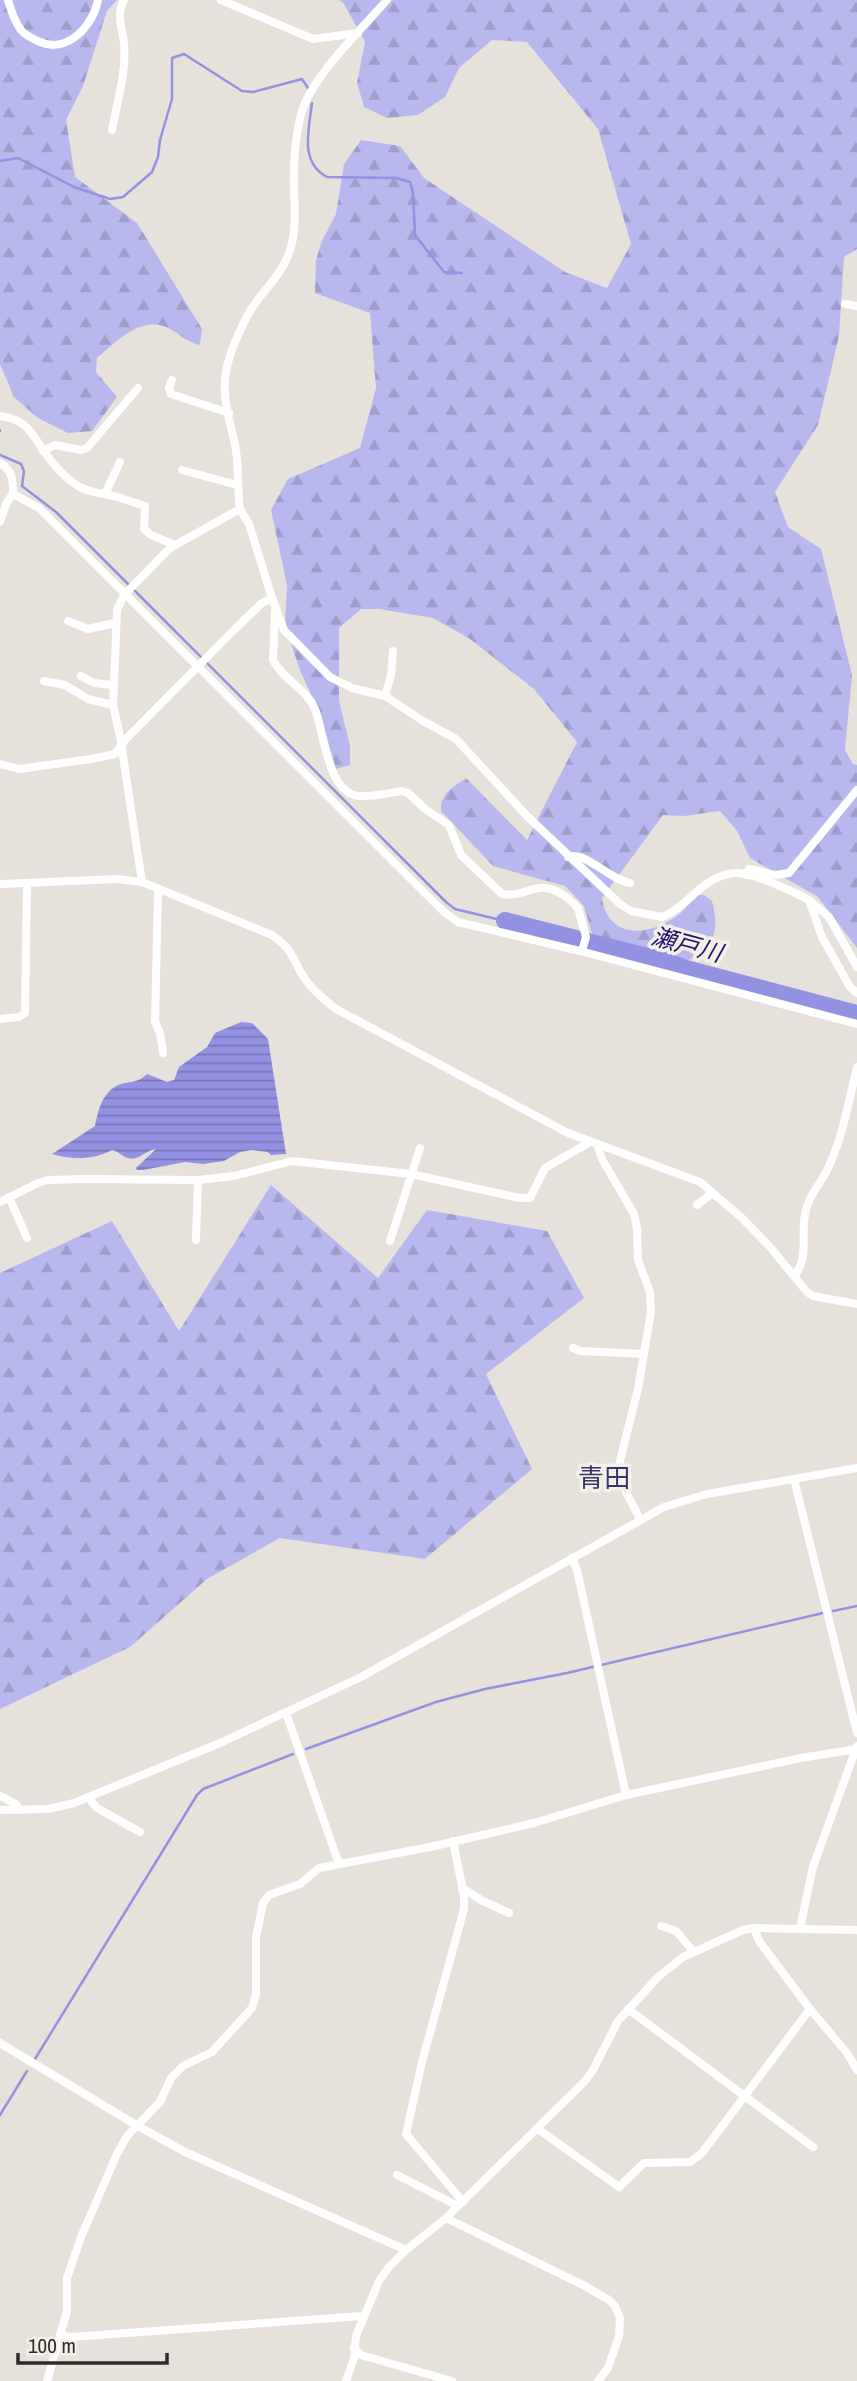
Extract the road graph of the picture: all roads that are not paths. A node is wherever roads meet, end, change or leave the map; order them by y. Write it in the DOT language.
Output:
graph roads {
  1 [pos="8,0"];
  2 [pos="98,0"];
  3 [pos="124,0"];
  4 [pos="221,0"];
  5 [pos="387,0"];
  6 [pos="358,33"];
  7 [pos="112,130"];
  8 [pos="845,304"];
  9 [pos="857,306"];
  10 [pos="172,380"];
  11 [pos="138,388"];
  12 [pos="229,413"];
  13 [pos="0,416"];
  14 [pos="43,451"];
  15 [pos="120,462"];
  16 [pos="0,463"];
  17 [pos="182,470"];
  18 [pos="237,485"];
  19 [pos="13,494"];
  20 [pos="105,494"];
  21 [pos="240,509"];
  22 [pos="0,522"];
  23 [pos="175,545"];
  24 [pos="129,589"];
  25 [pos="272,598"];
  26 [pos="276,609"];
  27 [pos="68,621"];
  28 [pos="115,623"];
  29 [pos="393,651"];
  30 [pos="202,663"];
  31 [pos="81,676"];
  32 [pos="44,681"];
  33 [pos="113,685"];
  34 [pos="386,696"];
  35 [pos="113,705"];
  36 [pos="120,749"];
  37 [pos="0,764"];
  38 [pos="857,790"];
  39 [pos="568,857"];
  40 [pos="747,875"];
  41 [pos="142,882"];
  42 [pos="630,883"];
  43 [pos="0,884"];
  44 [pos="27,884"];
  45 [pos="158,889"];
  46 [pos="809,900"];
  47 [pos="582,951"];
  48 [pos="857,967"];
  49 [pos="857,993"];
  50 [pos="0,1019"];
  51 [pos="857,1024"];
  52 [pos="163,1053"];
  53 [pos="857,1067"];
  54 [pos="593,1143"];
  55 [pos="420,1148"];
  56 [pos="411,1174"];
  57 [pos="198,1180"];
  58 [pos="712,1194"];
  59 [pos="9,1197"];
  60 [pos="0,1202"];
  61 [pos="697,1205"];
  62 [pos="27,1238"];
  63 [pos="196,1240"];
  64 [pos="390,1241"];
  65 [pos="794,1276"];
  66 [pos="857,1304"];
  67 [pos="573,1348"];
  68 [pos="643,1354"];
  69 [pos="857,1468"];
  70 [pos="794,1479"];
  71 [pos="640,1519"];
  72 [pos="572,1558"];
  73 [pos="286,1713"];
  74 [pos="857,1733"];
  75 [pos="857,1748"];
  76 [pos="626,1795"];
  77 [pos="0,1796"];
  78 [pos="88,1797"];
  79 [pos="0,1810"];
  80 [pos="19,1810"];
  81 [pos="140,1832"];
  82 [pos="453,1841"];
  83 [pos="339,1864"];
  84 [pos="462,1888"];
  85 [pos="509,1913"];
  86 [pos="661,1926"];
  87 [pos="754,1928"];
  88 [pos="800,1928"];
  89 [pos="857,1930"];
  90 [pos="693,1951"];
  91 [pos="628,2009"];
  92 [pos="810,2009"];
  93 [pos="0,2043"];
  94 [pos="857,2070"];
  95 [pos="746,2096"];
  96 [pos="136,2125"];
  97 [pos="538,2129"];
  98 [pos="813,2147"];
  99 [pos="397,2175"];
  100 [pos="460,2204"];
  101 [pos="446,2218"];
  102 [pos="406,2250"];
  103 [pos="363,2316"];
  104 [pos="60,2334"];
  105 [pos="354,2348"];
  106 [pos="47,2381"];
  107 [pos="346,2381"];
  108 [pos="452,2381"];
  109 [pos="598,2381"];
  1 -- 2 [label="street"];
  3 -- 7 [label="street"];
  4 -- 6 [label="street"];
  5 -- 6 [label="street"];
  6 -- 12 [label="street"];
  8 -- 9 [label="street"];
  10 -- 12 [label="street"];
  11 -- 14 [label="street"];
  12 -- 18 [label="street"];
  13 -- 14 [label="street"];
  14 -- 20 [label="street"];
  15 -- 20 [label="street"];
  16 -- 19 [label="street"];
  17 -- 18 [label="street"];
  18 -- 21 [label="street"];
  19 -- 22 [label="street"];
  19 -- 24 [label="street"];
  20 -- 23 [label="street"];
  21 -- 23 [label="street"];
  21 -- 25 [label="street"];
  23 -- 24 [label="street"];
  24 -- 28 [label="street"];
  24 -- 30 [label="street"];
  25 -- 26 [label="street"];
  25 -- 30 [label="street"];
  26 -- 34 [label="street"];
  26 -- 47 [label="street"];
  27 -- 28 [label="street"];
  28 -- 33 [label="street"];
  29 -- 34 [label="street"];
  30 -- 36 [label="street"];
  30 -- 47 [label="street"];
  31 -- 33 [label="street"];
  32 -- 35 [label="street"];
  33 -- 35 [label="street"];
  34 -- 39 [label="street"];
  35 -- 36 [label="street"];
  36 -- 37 [label="street"];
  36 -- 41 [label="street"];
  38 -- 40 [label="street"];
  39 -- 40 [label="street"];
  39 -- 42 [label="street"];
  40 -- 46 [label="street"];
  41 -- 44 [label="street"];
  41 -- 45 [label="street"];
  43 -- 44 [label="street"];
  44 -- 50 [label="street"];
  45 -- 52 [label="street"];
  45 -- 54 [label="street"];
  46 -- 48 [label="street"];
  46 -- 49 [label="street"];
  47 -- 51 [label="street"];
  53 -- 65 [label="street"];
  54 -- 56 [label="street"];
  54 -- 58 [label="street"];
  54 -- 68 [label="street"];
  55 -- 56 [label="street"];
  56 -- 57 [label="street"];
  56 -- 64 [label="street"];
  57 -- 59 [label="street"];
  57 -- 63 [label="street"];
  58 -- 61 [label="street"];
  58 -- 65 [label="street"];
  59 -- 60 [label="street"];
  59 -- 62 [label="street"];
  65 -- 66 [label="street"];
  67 -- 68 [label="street"];
  68 -- 71 [label="street"];
  69 -- 70 [label="street"];
  70 -- 71 [label="street"];
  70 -- 74 [label="street"];
  71 -- 72 [label="street"];
  72 -- 73 [label="street"];
  72 -- 76 [label="street"];
  73 -- 78 [label="street"];
  73 -- 83 [label="street"];
  75 -- 76 [label="street"];
  75 -- 88 [label="street"];
  76 -- 82 [label="street"];
  77 -- 80 [label="street"];
  78 -- 80 [label="street"];
  78 -- 81 [label="street"];
  79 -- 80 [label="street"];
  82 -- 83 [label="street"];
  82 -- 84 [label="street"];
  83 -- 96 [label="street"];
  84 -- 85 [label="street"];
  84 -- 100 [label="street"];
  86 -- 90 [label="street"];
  87 -- 88 [label="street"];
  87 -- 90 [label="street"];
  87 -- 92 [label="street"];
  88 -- 89 [label="street"];
  90 -- 91 [label="street"];
  91 -- 95 [label="street"];
  91 -- 97 [label="street"];
  92 -- 94 [label="street"];
  92 -- 95 [label="street"];
  93 -- 96 [label="street"];
  95 -- 97 [label="street"];
  95 -- 98 [label="street"];
  96 -- 102 [label="street"];
  96 -- 104 [label="street"];
  97 -- 100 [label="street"];
  99 -- 100 [label="street"];
  100 -- 101 [label="street"];
  101 -- 102 [label="street"];
  101 -- 109 [label="street"];
  102 -- 103 [label="street"];
  103 -- 104 [label="street"];
  103 -- 105 [label="street"];
  104 -- 106 [label="street"];
  105 -- 107 [label="street"];
  105 -- 108 [label="street"];
}
